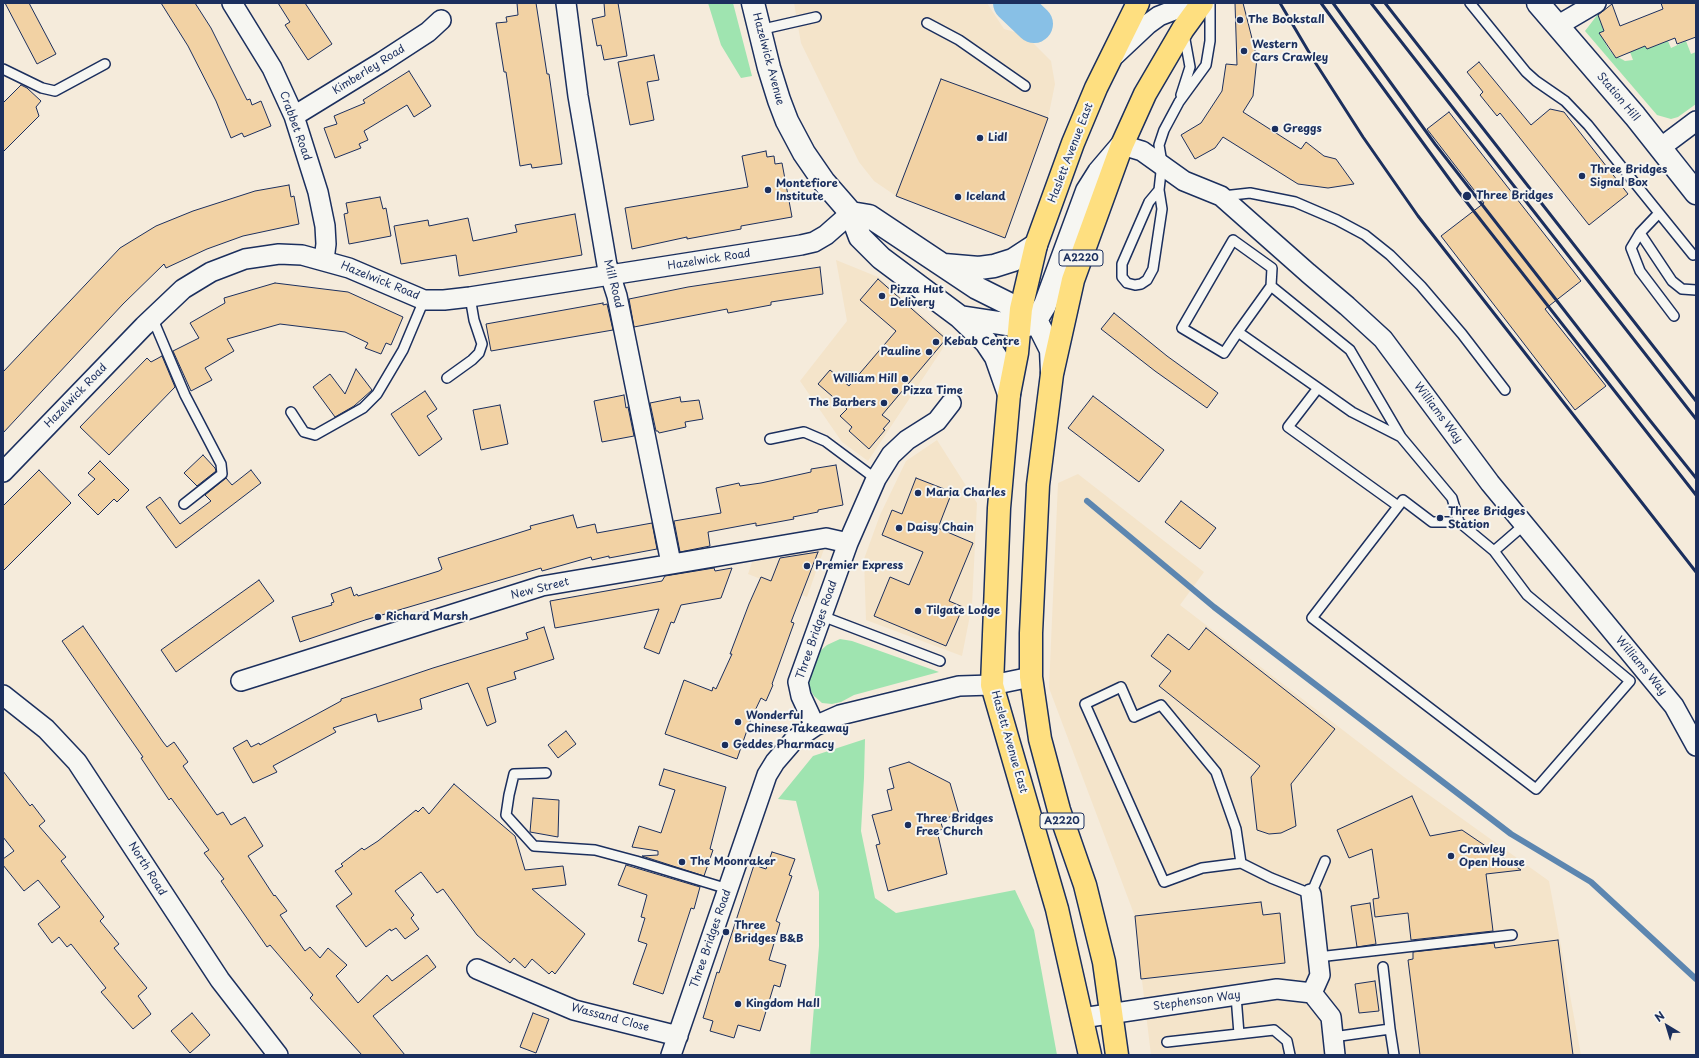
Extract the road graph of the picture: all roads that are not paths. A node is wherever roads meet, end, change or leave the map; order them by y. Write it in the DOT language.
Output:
graph roads {
  1 [pos="232,3"];
  2 [pos="566,3"];
  3 [pos="753,3"];
  4 [pos="1138,3"];
  5 [pos="1470,3"];
  6 [pos="1538,3"];
  7 [pos="1596,3"];
  8 [pos="1206,5"];
  9 [pos="1176,6"];
  10 [pos="816,17"];
  11 [pos="441,20"];
  12 [pos="927,23"];
  13 [pos="1558,26"];
  14 [pos="759,30"];
  15 [pos="1183,30"];
  16 [pos="1108,62"];
  17 [pos="105,64"];
  18 [pos="3,69"];
  19 [pos="1025,86"];
  20 [pos="1179,102"];
  21 [pos="294,116"];
  22 [pos="1696,121"];
  23 [pos="1122,145"];
  24 [pos="1660,148"];
  25 [pos="1162,164"];
  26 [pos="1159,190"];
  27 [pos="1696,193"];
  28 [pos="1221,196"];
  29 [pos="851,213"];
  30 [pos="1659,213"];
  31 [pos="1640,233"];
  32 [pos="1036,245"];
  33 [pos="1693,255"];
  34 [pos="324,260"];
  35 [pos="940,264"];
  36 [pos="610,276"];
  37 [pos="1271,286"];
  38 [pos="1696,290"];
  39 [pos="470,297"];
  40 [pos="424,300"];
  41 [pos="1674,316"];
  42 [pos="152,317"];
  43 [pos="960,317"];
  44 [pos="1026,318"];
  45 [pos="1238,332"];
  46 [pos="1052,374"];
  47 [pos="447,378"];
  48 [pos="1318,388"];
  49 [pos="1505,390"];
  50 [pos="1009,394"];
  51 [pos="951,403"];
  52 [pos="291,412"];
  53 [pos="1401,437"];
  54 [pos="770,439"];
  55 [pos="3,472"];
  56 [pos="876,479"];
  57 [pos="184,504"];
  58 [pos="1398,506"];
  59 [pos="1459,522"];
  60 [pos="1524,525"];
  61 [pos="848,543"];
  62 [pos="1494,550"];
  63 [pos="671,563"];
  64 [pos="822,616"];
  65 [pos="940,662"];
  66 [pos="1031,678"];
  67 [pos="241,681"];
  68 [pos="992,685"];
  69 [pos="3,695"];
  70 [pos="815,726"];
  71 [pos="1696,746"];
  72 [pos="546,773"];
  73 [pos="1325,861"];
  74 [pos="1241,863"];
  75 [pos="728,889"];
  76 [pos="1312,894"];
  77 [pos="1512,935"];
  78 [pos="1318,957"];
  79 [pos="1383,967"];
  80 [pos="477,969"];
  81 [pos="1312,994"];
  82 [pos="1236,996"];
  83 [pos="1112,1013"];
  84 [pos="1082,1018"];
  85 [pos="1390,1029"];
  86 [pos="1239,1034"];
  87 [pos="678,1036"];
  88 [pos="1167,1042"];
  89 [pos="1334,1046"];
  90 [pos="278,1055"];
  91 [pos="671,1055"];
  92 [pos="1090,1055"];
  93 [pos="1117,1055"];
  94 [pos="1290,1055"];
  95 [pos="1394,1055"];
  1 -- 21 [label="street, Crabbet Road"];
  2 -- 36 [label="street, Mill Road"];
  3 -- 14 [label="street, Hazelwick Avenue"];
  4 -- 16 [label="main road, Haslett Avenue East / A2220"];
  5 -- 30 [label="lane"];
  6 -- 13 [label="street, Station Hill"];
  7 -- 13 [label="street"];
  8 -- 9 [label="street"];
  8 -- 15 [label="main road, Haslett Avenue East / A2220"];
  8 -- 20 [label="lane"];
  9 -- 15 [label="street"];
  9 -- 16 [label="street"];
  10 -- 14 [label="lane"];
  11 -- 21 [label="street, Kimberley Road"];
  12 -- 19 [label="lane"];
  13 -- 24 [label="street, Station Hill"];
  14 -- 29 [label="street, Hazelwick Avenue"];
  15 -- 20 [label="lane"];
  15 -- 23 [label="main road, Haslett Avenue East / A2220"];
  16 -- 32 [label="main road, Haslett Avenue East / A2220"];
  17 -- 18 [label="lane"];
  20 -- 25 [label="lane"];
  21 -- 34 [label="street, Crabbet Road"];
  22 -- 24 [label="street"];
  23 -- 25 [label="street, Williams Way"];
  23 -- 44 [label="street, Haslett Avenue East"];
  23 -- 46 [label="main road, Haslett Avenue East / A2220"];
  24 -- 27 [label="street, Station Hill"];
  25 -- 26 [label="lane"];
  25 -- 28 [label="street, Williams Way"];
  26 -- 26 [label="lane"];
  28 -- 49 [label="lane"];
  28 -- 60 [label="street, Williams Way"];
  29 -- 35 [label="street"];
  29 -- 36 [label="street, Hazelwick Road"];
  29 -- 43 [label="street, Hazelwick Avenue"];
  30 -- 31 [label="lane"];
  30 -- 33 [label="lane"];
  31 -- 38 [label="lane"];
  31 -- 41 [label="lane"];
  32 -- 35 [label="street"];
  32 -- 44 [label="main road, Haslett Avenue East / A2220"];
  34 -- 40 [label="street, Hazelwick Road"];
  34 -- 42 [label="street, Hazelwick Road"];
  35 -- 44 [label="street"];
  36 -- 39 [label="street, Hazelwick Road"];
  36 -- 63 [label="street, Mill Road"];
  37 -- 45 [label="lane"];
  37 -- 45 [label="lane"];
  37 -- 53 [label="lane"];
  39 -- 40 [label="street, Hazelwick Road"];
  39 -- 47 [label="lane"];
  40 -- 52 [label="lane"];
  42 -- 55 [label="street, Hazelwick Road"];
  42 -- 57 [label="lane"];
  43 -- 44 [label="street, Hazelwick Avenue"];
  43 -- 50 [label="street, Hazelwick Avenue"];
  44 -- 46 [label="street, Haslett Avenue East"];
  44 -- 50 [label="main road, Haslett Avenue East / A2220"];
  45 -- 48 [label="lane"];
  46 -- 66 [label="main road, Haslett Avenue East / A2220"];
  48 -- 53 [label="lane"];
  48 -- 58 [label="lane"];
  50 -- 68 [label="main road, Haslett Avenue East / A2220"];
  51 -- 56 [label="street, Three Bridges Road"];
  53 -- 59 [label="lane"];
  54 -- 56 [label="lane"];
  56 -- 61 [label="street, Three Bridges Road"];
  58 -- 59 [label="lane"];
  58 -- 62 [label="lane"];
  59 -- 62 [label="lane"];
  60 -- 62 [label="lane"];
  60 -- 71 [label="street, Williams Way"];
  61 -- 63 [label="street, New Street"];
  61 -- 64 [label="street, Three Bridges Road"];
  63 -- 67 [label="street, New Street"];
  64 -- 65 [label="lane"];
  64 -- 70 [label="street, Three Bridges Road"];
  66 -- 68 [label="street, Three Bridges Road"];
  66 -- 83 [label="main road, Haslett Avenue East / A2220"];
  68 -- 70 [label="street, Three Bridges Road"];
  68 -- 84 [label="main road, Haslett Avenue East / A2220"];
  69 -- 90 [label="street, North Road"];
  70 -- 75 [label="street, Three Bridges Road"];
  72 -- 75 [label="lane"];
  73 -- 76 [label="lane"];
  74 -- 74 [label="lane"];
  74 -- 76 [label="lane"];
  75 -- 87 [label="street, Three Bridges Road"];
  76 -- 78 [label="street"];
  77 -- 78 [label="lane"];
  78 -- 81 [label="street"];
  79 -- 85 [label="lane"];
  80 -- 87 [label="street, Wassand Close"];
  81 -- 82 [label="street, Stephenson Way"];
  81 -- 89 [label="street"];
  82 -- 83 [label="street, Stephenson Way"];
  82 -- 86 [label="lane"];
  83 -- 84 [label="street, Stephenson Way"];
  83 -- 93 [label="main road, Haslett Avenue East / A2220"];
  84 -- 92 [label="main road, Haslett Avenue East / A2220"];
  85 -- 89 [label="lane"];
  85 -- 95 [label="lane"];
  86 -- 88 [label="lane"];
  86 -- 94 [label="lane"];
  87 -- 91 [label="street, Three Bridges Road"];
}
